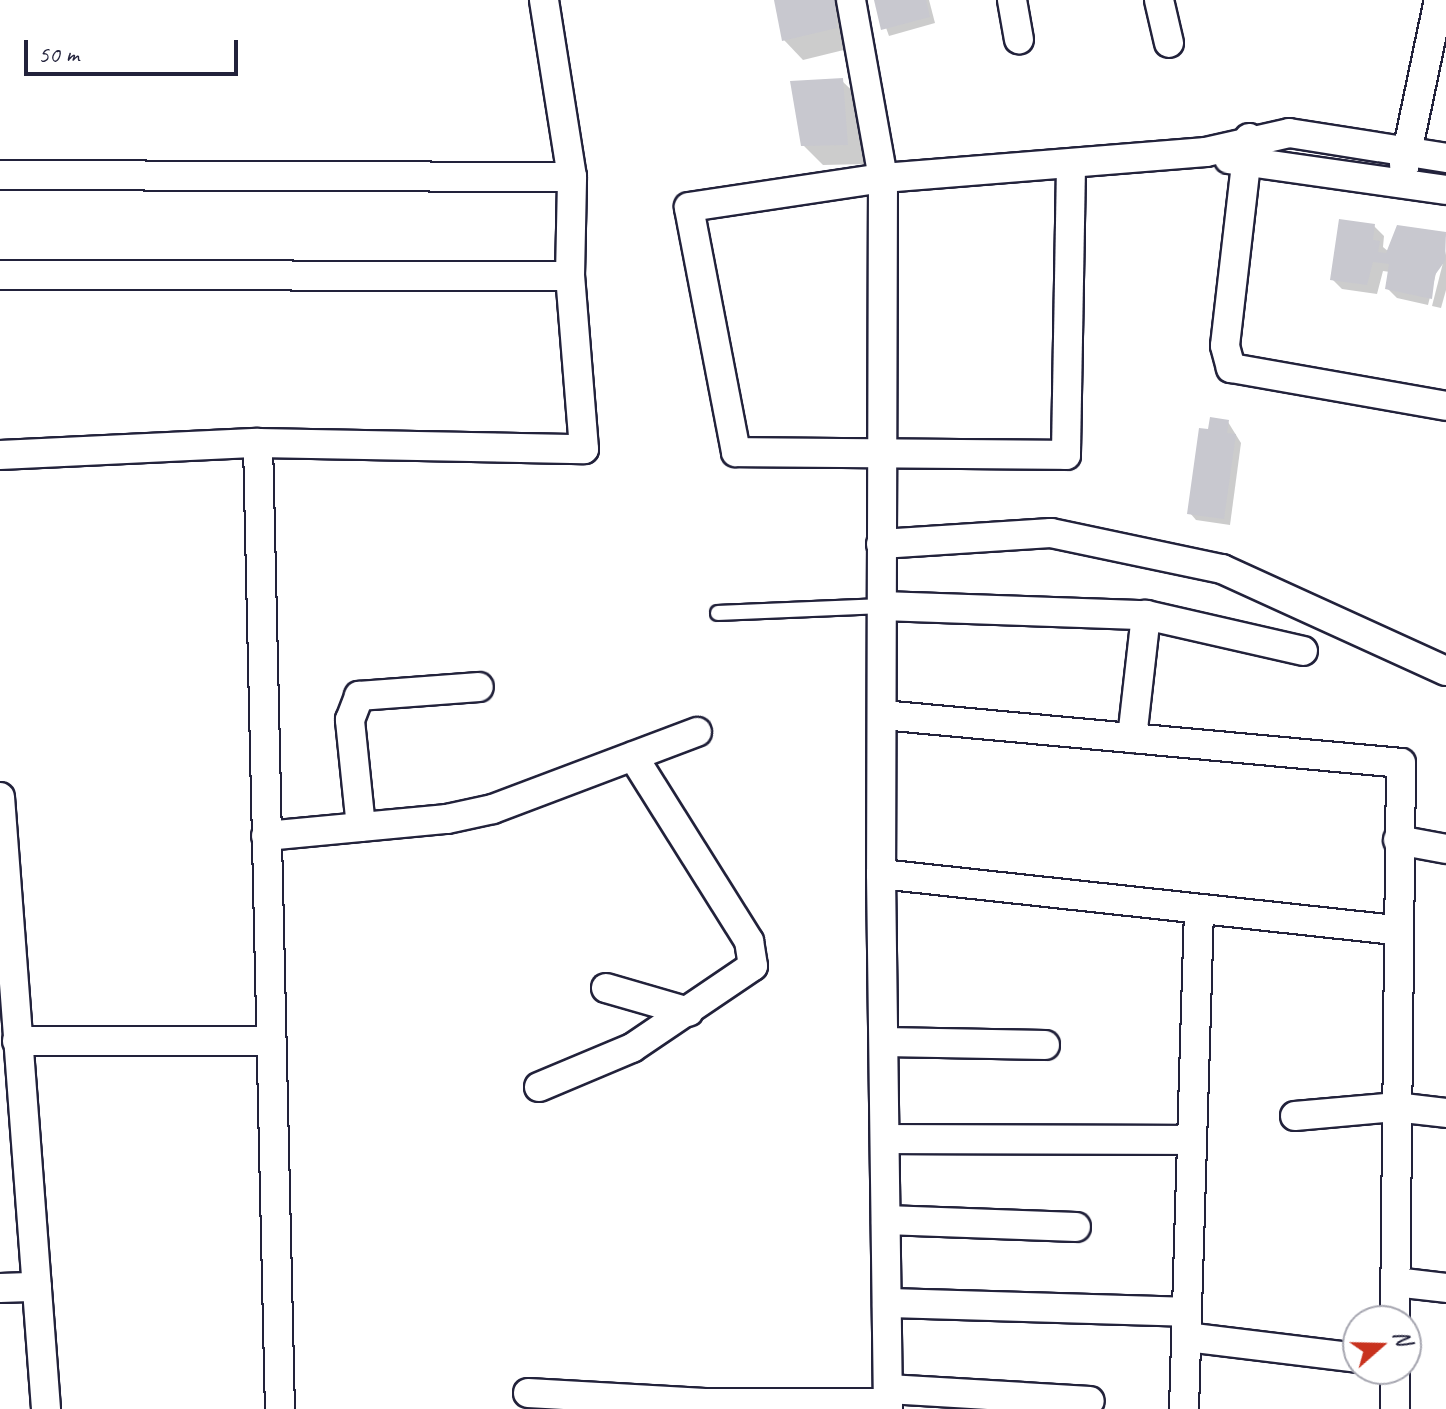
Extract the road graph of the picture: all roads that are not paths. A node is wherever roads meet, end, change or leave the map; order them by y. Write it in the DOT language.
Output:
graph roads {
  1 [pos="544,0"];
  2 [pos="851,0"];
  3 [pos="1012,0"];
  4 [pos="1159,0"];
  5 [pos="1439,0"];
  6 [pos="1019,39"];
  7 [pos="1169,43"];
  8 [pos="1247,151"];
  9 [pos="1407,152"];
  10 [pos="1446,158"];
  11 [pos="1071,166"];
  12 [pos="0,175"];
  13 [pos="572,177"];
  14 [pos="883,178"];
  15 [pos="1400,183"];
  16 [pos="1446,190"];
  17 [pos="0,275"];
  18 [pos="570,276"];
  19 [pos="1446,406"];
  20 [pos="258,443"];
  21 [pos="881,453"];
  22 [pos="0,455"];
  23 [pos="881,544"];
  24 [pos="882,606"];
  25 [pos="718,613"];
  26 [pos="1146,615"];
  27 [pos="1303,651"];
  28 [pos="1446,671"];
  29 [pos="479,687"];
  30 [pos="882,715"];
  31 [pos="697,732"];
  32 [pos="1132,738"];
  33 [pos="633,756"];
  34 [pos="0,797"];
  35 [pos="361,827"];
  36 [pos="266,836"];
  37 [pos="1398,840"];
  38 [pos="1446,849"];
  39 [pos="881,874"];
  40 [pos="1199,909"];
  41 [pos="1395,930"];
  42 [pos="606,988"];
  43 [pos="689,1012"];
  44 [pos="17,1041"];
  45 [pos="271,1041"];
  46 [pos="885,1042"];
  47 [pos="1045,1045"];
  48 [pos="539,1087"];
  49 [pos="1395,1107"];
  50 [pos="1446,1113"];
  51 [pos="1295,1116"];
  52 [pos="12,1120"];
  53 [pos="886,1139"];
  54 [pos="1192,1140"];
  55 [pos="886,1220"];
  56 [pos="1076,1227"];
  57 [pos="1395,1282"];
  58 [pos="37,1287"];
  59 [pos="0,1288"];
  60 [pos="1446,1288"];
  61 [pos="887,1303"];
  62 [pos="1395,1305"];
  63 [pos="1187,1324"];
  64 [pos="1342,1355"];
  65 [pos="1395,1385"];
  66 [pos="528,1393"];
  67 [pos="888,1400"];
  68 [pos="1090,1401"];
  69 [pos="46,1409"];
  70 [pos="280,1409"];
  71 [pos="1184,1409"];
  72 [pos="1395,1409"];
  1 -- 13 [label="street"];
  2 -- 14 [label="street"];
  3 -- 6 [label="street"];
  4 -- 7 [label="street"];
  5 -- 9 [label="street"];
  8 -- 9 [label="street"];
  8 -- 11 [label="street"];
  8 -- 15 [label="street"];
  8 -- 19 [label="street"];
  9 -- 10 [label="street"];
  9 -- 15 [label="street"];
  11 -- 14 [label="street"];
  11 -- 21 [label="street"];
  12 -- 13 [label="street"];
  13 -- 18 [label="street"];
  14 -- 21 [label="street"];
  14 -- 21 [label="street"];
  15 -- 16 [label="street"];
  17 -- 18 [label="street"];
  18 -- 20 [label="street"];
  20 -- 22 [label="street"];
  20 -- 36 [label="street"];
  21 -- 23 [label="street"];
  23 -- 24 [label="street"];
  23 -- 28 [label="street"];
  24 -- 25 [label="lane"];
  24 -- 26 [label="street"];
  24 -- 30 [label="street"];
  26 -- 27 [label="street"];
  26 -- 32 [label="street"];
  29 -- 35 [label="street"];
  30 -- 32 [label="street"];
  30 -- 39 [label="street"];
  31 -- 33 [label="street"];
  32 -- 37 [label="street"];
  33 -- 35 [label="street"];
  33 -- 43 [label="street"];
  34 -- 44 [label="street"];
  35 -- 36 [label="street"];
  36 -- 45 [label="street"];
  37 -- 38 [label="street"];
  37 -- 41 [label="street"];
  39 -- 40 [label="street"];
  39 -- 46 [label="street"];
  40 -- 41 [label="street"];
  40 -- 54 [label="street"];
  41 -- 49 [label="street"];
  42 -- 43 [label="street"];
  43 -- 48 [label="street"];
  44 -- 45 [label="street"];
  44 -- 52 [label="street"];
  45 -- 70 [label="street"];
  46 -- 47 [label="street"];
  46 -- 53 [label="street"];
  49 -- 50 [label="street"];
  49 -- 51 [label="street"];
  49 -- 57 [label="street"];
  52 -- 58 [label="street"];
  53 -- 54 [label="street"];
  53 -- 55 [label="street"];
  54 -- 63 [label="street"];
  55 -- 56 [label="street"];
  55 -- 61 [label="street"];
  57 -- 60 [label="street"];
  57 -- 62 [label="street"];
  58 -- 59 [label="street"];
  58 -- 69 [label="street"];
  61 -- 63 [label="street"];
  61 -- 67 [label="street"];
  63 -- 64 [label="street"];
  63 -- 71 [label="street"];
  65 -- 72 [label="street"];
  66 -- 67 [label="street"];
  67 -- 68 [label="street"];
}
